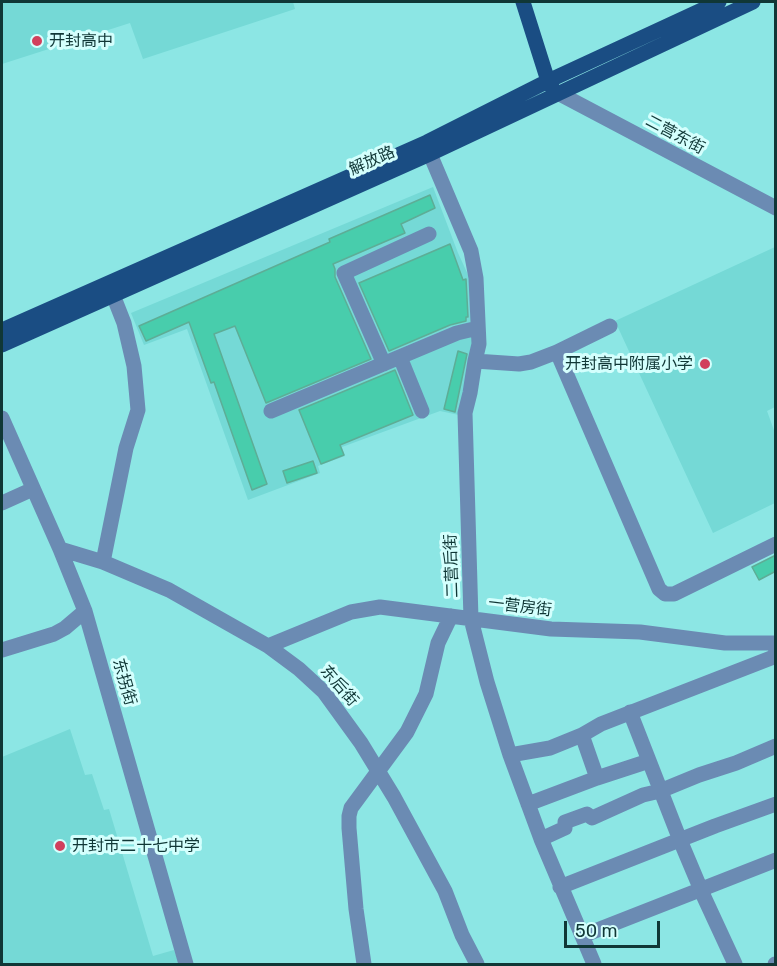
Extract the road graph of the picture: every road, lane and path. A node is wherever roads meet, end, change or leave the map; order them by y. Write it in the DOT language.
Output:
graph roads {
  1 [pos="523,2"];
  2 [pos="719,2"];
  3 [pos="753,2"];
  4 [pos="548,81"];
  5 [pos="558,93"];
  6 [pos="430,154"];
  7 [pos="776,208"];
  8 [pos="429,234"];
  9 [pos="113,295"];
  10 [pos="610,326"];
  11 [pos="478,328"];
  12 [pos="2,330"];
  13 [pos="2,345"];
  14 [pos="557,352"];
  15 [pos="400,357"];
  16 [pos="475,361"];
  17 [pos="384,364"];
  18 [pos="271,411"];
  19 [pos="422,411"];
  20 [pos="2,418"];
  21 [pos="33,489"];
  22 [pos="2,503"];
  23 [pos="776,544"];
  24 [pos="60,549"];
  25 [pos="103,562"];
  26 [pos="85,611"];
  27 [pos="451,616"];
  28 [pos="471,619"];
  29 [pos="776,643"];
  30 [pos="268,646"];
  31 [pos="2,650"];
  32 [pos="776,654"];
  33 [pos="630,712"];
  34 [pos="582,735"];
  35 [pos="776,746"];
  36 [pos="510,755"];
  37 [pos="649,761"];
  38 [pos="378,771"];
  39 [pos="597,778"];
  40 [pos="660,791"];
  41 [pos="528,804"];
  42 [pos="776,804"];
  43 [pos="541,839"];
  44 [pos="680,840"];
  45 [pos="776,860"];
  46 [pos="560,887"];
  47 [pos="701,890"];
  48 [pos="582,936"];
  49 [pos="186,964"];
  50 [pos="364,964"];
  51 [pos="477,964"];
  52 [pos="594,964"];
  53 [pos="735,964"];
  1 -- 4 [label="main road"];
  2 -- 4 [label="main road, 解放路"];
  3 -- 5 [label="main road, 解放路"];
  4 -- 5 [label="main road"];
  4 -- 12 [label="main road, 解放路"];
  5 -- 6 [label="main road, 解放路"];
  5 -- 7 [label="street, 二营东街"];
  6 -- 9 [label="main road, 解放路"];
  6 -- 11 [label="street, 二营后街"];
  8 -- 17 [label="street"];
  9 -- 13 [label="main road, 解放路"];
  9 -- 25 [label="street"];
  10 -- 14 [label="street"];
  11 -- 15 [label="street"];
  11 -- 16 [label="street, 二营后街"];
  14 -- 16 [label="street"];
  14 -- 23 [label="street"];
  15 -- 17 [label="street"];
  15 -- 19 [label="street"];
  16 -- 28 [label="street, 二营后街"];
  17 -- 18 [label="street"];
  20 -- 21 [label="street, 东拐街"];
  21 -- 22 [label="street"];
  21 -- 24 [label="street, 东拐街"];
  24 -- 25 [label="street, 东后街"];
  24 -- 26 [label="street, 东拐街"];
  25 -- 30 [label="street, 东后街"];
  26 -- 31 [label="street"];
  26 -- 49 [label="street, 东拐街"];
  27 -- 28 [label="street, 一营房街"];
  27 -- 30 [label="street, 一营房街"];
  27 -- 38 [label="street"];
  28 -- 29 [label="street, 一营房街"];
  28 -- 36 [label="street, 二营后街"];
  30 -- 38 [label="street, 东后街"];
  32 -- 33 [label="street"];
  33 -- 34 [label="street"];
  33 -- 37 [label="street"];
  34 -- 36 [label="street"];
  34 -- 39 [label="street"];
  35 -- 40 [label="street"];
  36 -- 41 [label="street, 二营后街"];
  37 -- 39 [label="street"];
  37 -- 40 [label="street"];
  38 -- 50 [label="street"];
  38 -- 51 [label="street, 东后街"];
  39 -- 41 [label="street"];
  40 -- 43 [label="street"];
  40 -- 44 [label="street"];
  41 -- 43 [label="street, 二营后街"];
  42 -- 44 [label="street"];
  43 -- 46 [label="street, 二营后街"];
  44 -- 46 [label="street"];
  44 -- 47 [label="street"];
  45 -- 47 [label="street"];
  46 -- 48 [label="street, 二营后街"];
  47 -- 48 [label="street"];
  47 -- 53 [label="street"];
  48 -- 52 [label="street, 二营后街"];
}
